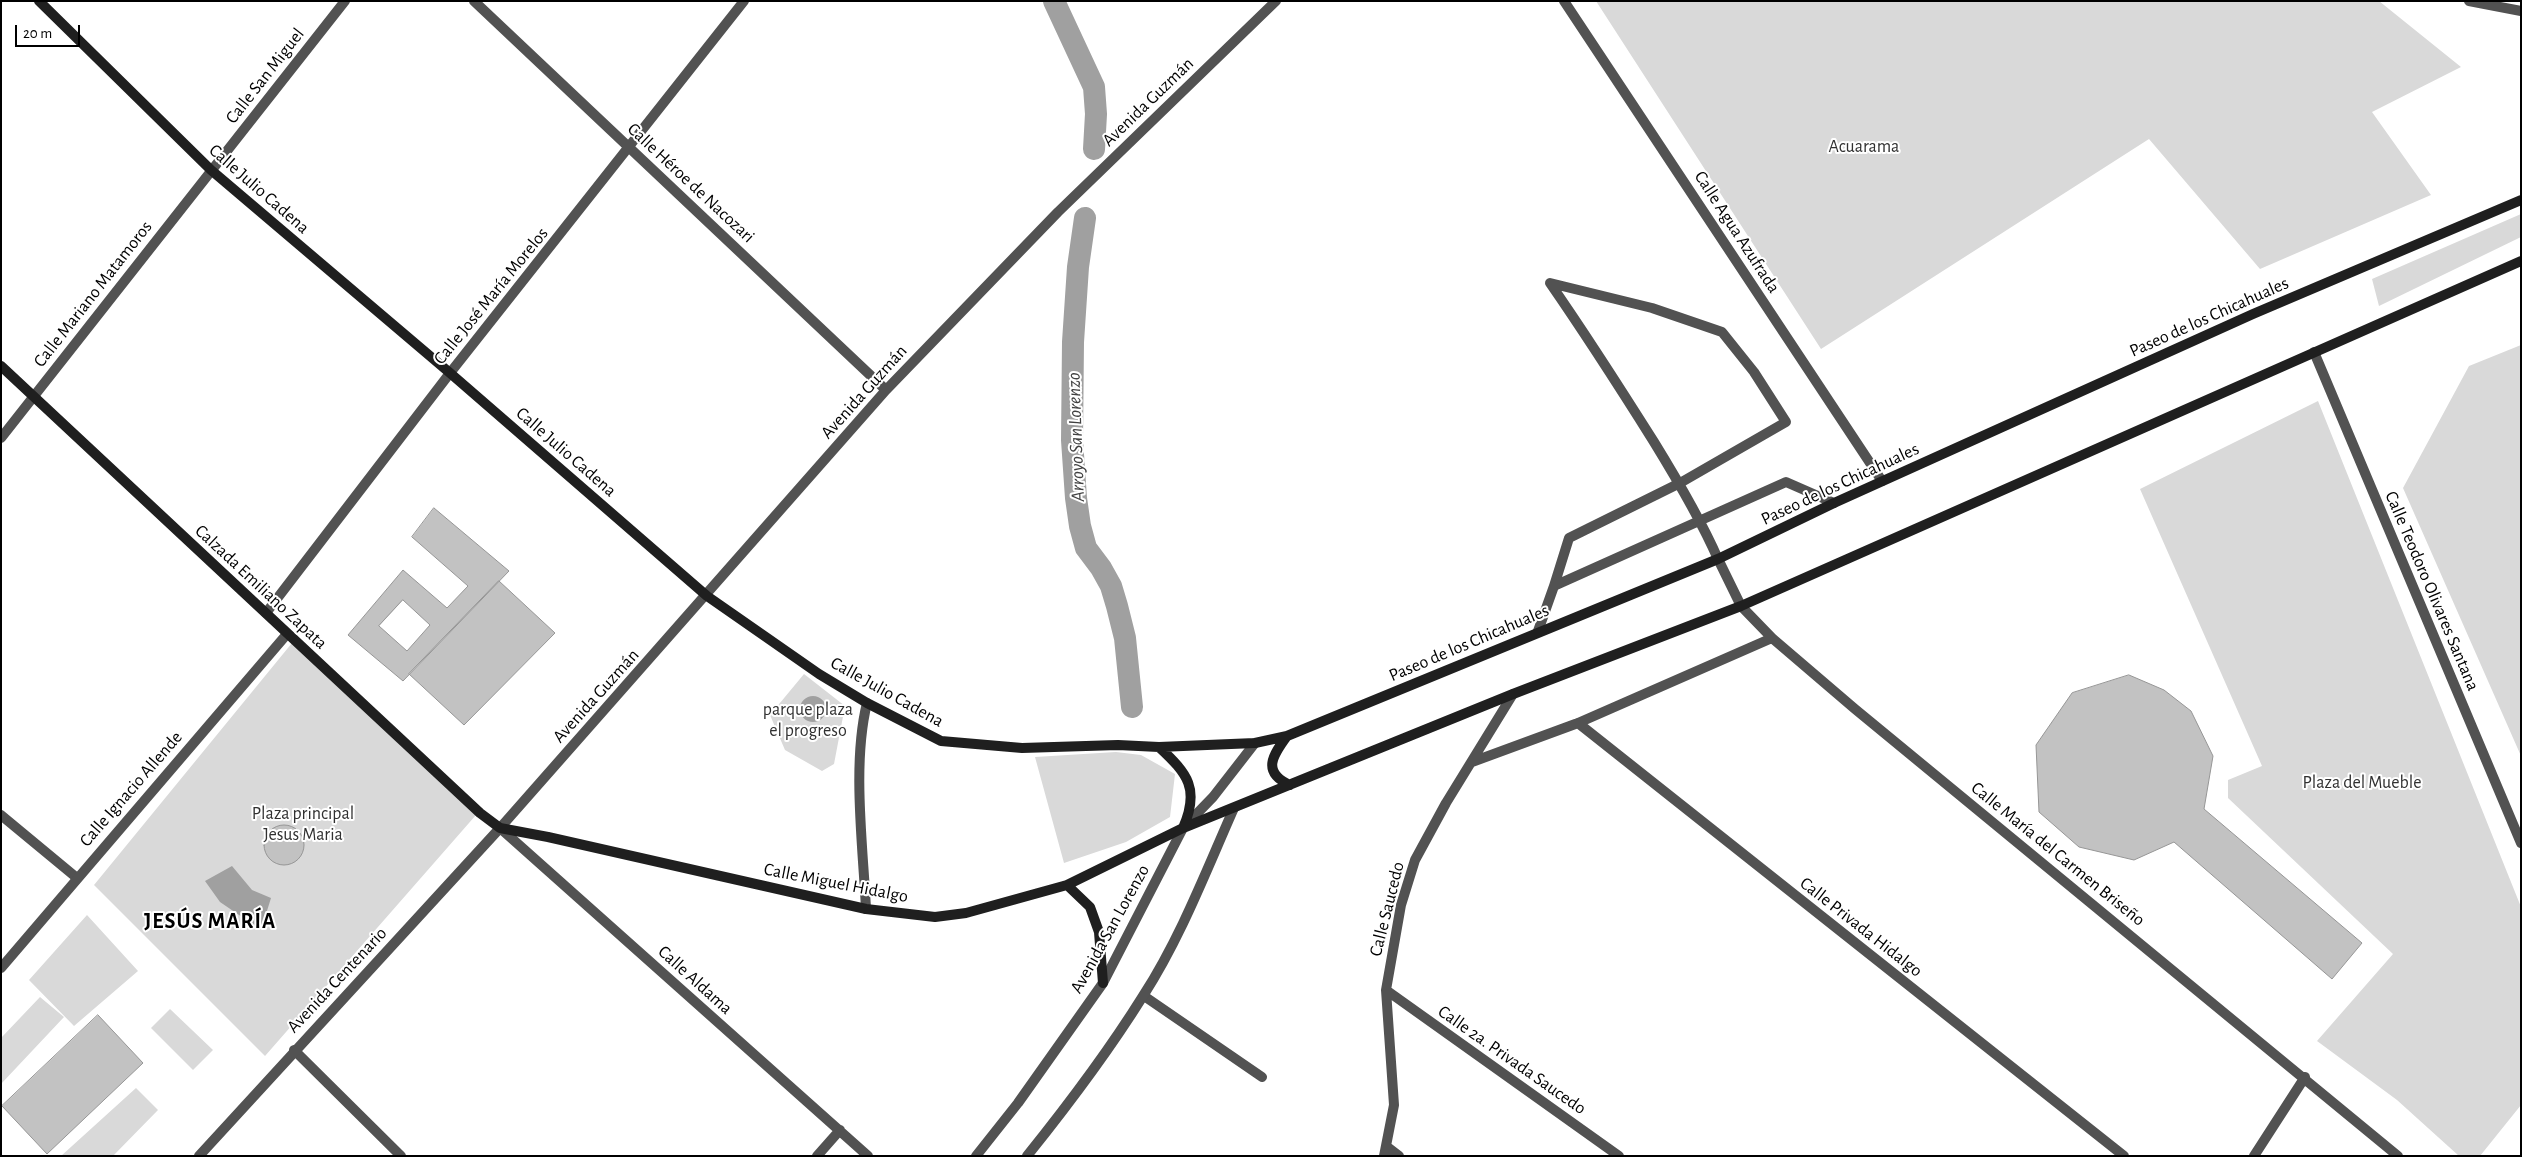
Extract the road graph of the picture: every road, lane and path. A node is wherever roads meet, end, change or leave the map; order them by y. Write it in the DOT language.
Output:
graph roads {
  1 [pos="39,1"];
  2 [pos="344,1"];
  3 [pos="474,1"];
  4 [pos="744,1"];
  5 [pos="1276,1"];
  6 [pos="1564,1"];
  7 [pos="2469,1"];
  8 [pos="2521,10"];
  9 [pos="630,148"];
  10 [pos="211,170"];
  11 [pos="2521,200"];
  12 [pos="2521,261"];
  13 [pos="2314,352"];
  14 [pos="1,366"];
  15 [pos="450,373"];
  16 [pos="886,390"];
  17 [pos="32,396"];
  18 [pos="1,438"];
  19 [pos="1882,481"];
  20 [pos="1680,483"];
  21 [pos="1834,503"];
  22 [pos="1701,521"];
  23 [pos="1718,559"];
  24 [pos="1554,586"];
  25 [pos="707,596"];
  26 [pos="1741,606"];
  27 [pos="266,613"];
  28 [pos="1538,631"];
  29 [pos="287,634"];
  30 [pos="1772,638"];
  31 [pos="1513,694"];
  32 [pos="867,704"];
  33 [pos="1578,723"];
  34 [pos="1287,736"];
  35 [pos="1255,743"];
  36 [pos="1159,747"];
  37 [pos="1472,762"];
  38 [pos="1290,785"];
  39 [pos="1234,808"];
  40 [pos="1,815"];
  41 [pos="500,828"];
  42 [pos="1183,828"];
  43 [pos="2521,843"];
  44 [pos="76,878"];
  45 [pos="1067,885"];
  46 [pos="866,909"];
  47 [pos="1,968"];
  48 [pos="1103,983"];
  49 [pos="1386,990"];
  50 [pos="1144,996"];
  51 [pos="294,1050"];
  52 [pos="1262,1077"];
  53 [pos="2305,1077"];
  54 [pos="840,1130"];
  55 [pos="1385,1151"];
  56 [pos="199,1156"];
  57 [pos="401,1156"];
  58 [pos="817,1156"];
  59 [pos="868,1156"];
  60 [pos="976,1156"];
  61 [pos="1027,1156"];
  62 [pos="1399,1156"];
  63 [pos="1619,1156"];
  64 [pos="2124,1156"];
  65 [pos="2254,1156"];
  66 [pos="2398,1156"];
  1 -- 10 [label="main road, Calle Julio Cadena"];
  2 -- 10 [label="street, Calle San Miguel"];
  3 -- 9 [label="street, Calle Héroe de Nacozari"];
  4 -- 9 [label="street, Calle José María Morelos"];
  5 -- 16 [label="street, Avenida Guzmán"];
  6 -- 19 [label="street, Calle Agua Azufrada"];
  7 -- 8 [label="street"];
  9 -- 15 [label="street, Calle José María Morelos"];
  9 -- 16 [label="street, Calle Héroe de Nacozari"];
  10 -- 15 [label="main road, Calle Julio Cadena"];
  10 -- 17 [label="street, Calle Mariano Matamoros"];
  11 -- 19 [label="main road, Paseo de los Chicahuales"];
  12 -- 13 [label="main road"];
  13 -- 26 [label="main road"];
  13 -- 43 [label="street, Calle Teodoro Olivares Santana"];
  14 -- 17 [label="main road, Calzada Emiliano Zapata"];
  15 -- 25 [label="main road, Calle Julio Cadena"];
  15 -- 27 [label="street, Calle José María Morelos"];
  16 -- 25 [label="street, Avenida Guzmán"];
  17 -- 18 [label="street, Calle Mariano Matamoros"];
  17 -- 27 [label="main road, Calzada Emiliano Zapata"];
  19 -- 21 [label="main road, Paseo de los Chicahuales"];
  20 -- 20 [label="street, Calle María del Carmen Briseño"];
  20 -- 22 [label="street, Calle María del Carmen Briseño"];
  20 -- 24 [label="street"];
  21 -- 22 [label="street"];
  21 -- 23 [label="main road, Paseo de los Chicahuales"];
  22 -- 23 [label="street, Calle María del Carmen Briseño"];
  22 -- 24 [label="street"];
  23 -- 26 [label="street, Calle María del Carmen Briseño"];
  23 -- 28 [label="main road, Paseo de los Chicahuales"];
  24 -- 28 [label="street"];
  25 -- 32 [label="main road, Calle Julio Cadena"];
  25 -- 41 [label="street, Avenida Guzmán"];
  26 -- 30 [label="street, Calle María del Carmen Briseño"];
  26 -- 31 [label="main road"];
  27 -- 29 [label="main road, Calzada Emiliano Zapata"];
  28 -- 34 [label="main road, Paseo de los Chicahuales"];
  29 -- 41 [label="main road, Calzada Emiliano Zapata"];
  29 -- 44 [label="street, Calle Ignacio Allende"];
  30 -- 33 [label="street"];
  30 -- 53 [label="street, Calle María del Carmen Briseño"];
  31 -- 37 [label="street, Calle Saucedo"];
  31 -- 38 [label="main road"];
  32 -- 36 [label="main road, Calle Julio Cadena"];
  32 -- 46 [label="street"];
  33 -- 37 [label="street"];
  33 -- 64 [label="street, Calle Privada Hidalgo"];
  34 -- 35 [label="main road, Paseo de los Chicahuales"];
  34 -- 38 [label="main road"];
  35 -- 36 [label="main road, Paseo de los Chicahuales"];
  35 -- 42 [label="street, Avenida San Lorenzo"];
  36 -- 42 [label="main road"];
  37 -- 49 [label="street, Calle Saucedo"];
  38 -- 39 [label="main road"];
  39 -- 42 [label="main road"];
  39 -- 50 [label="street"];
  40 -- 44 [label="street"];
  41 -- 46 [label="main road, Calle Miguel Hidalgo"];
  41 -- 51 [label="street, Avenida Centenario"];
  41 -- 54 [label="street, Calle Aldama"];
  42 -- 45 [label="main road, Calle Miguel Hidalgo"];
  42 -- 48 [label="street, Avenida San Lorenzo"];
  44 -- 47 [label="street, Calle Ignacio Allende"];
  45 -- 46 [label="main road, Calle Miguel Hidalgo"];
  45 -- 48 [label="main road"];
  48 -- 60 [label="street, Avenida San Lorenzo"];
  49 -- 55 [label="street, Calle Saucedo"];
  49 -- 63 [label="street, Calle 2a. Privada Saucedo"];
  50 -- 52 [label="street"];
  50 -- 61 [label="street"];
  51 -- 56 [label="street, Avenida Centenario"];
  51 -- 57 [label="street"];
  53 -- 65 [label="street"];
  53 -- 66 [label="street, Calle María del Carmen Briseño"];
  54 -- 58 [label="street"];
  54 -- 59 [label="street, Calle Aldama"];
  55 -- 62 [label="street"];
}
